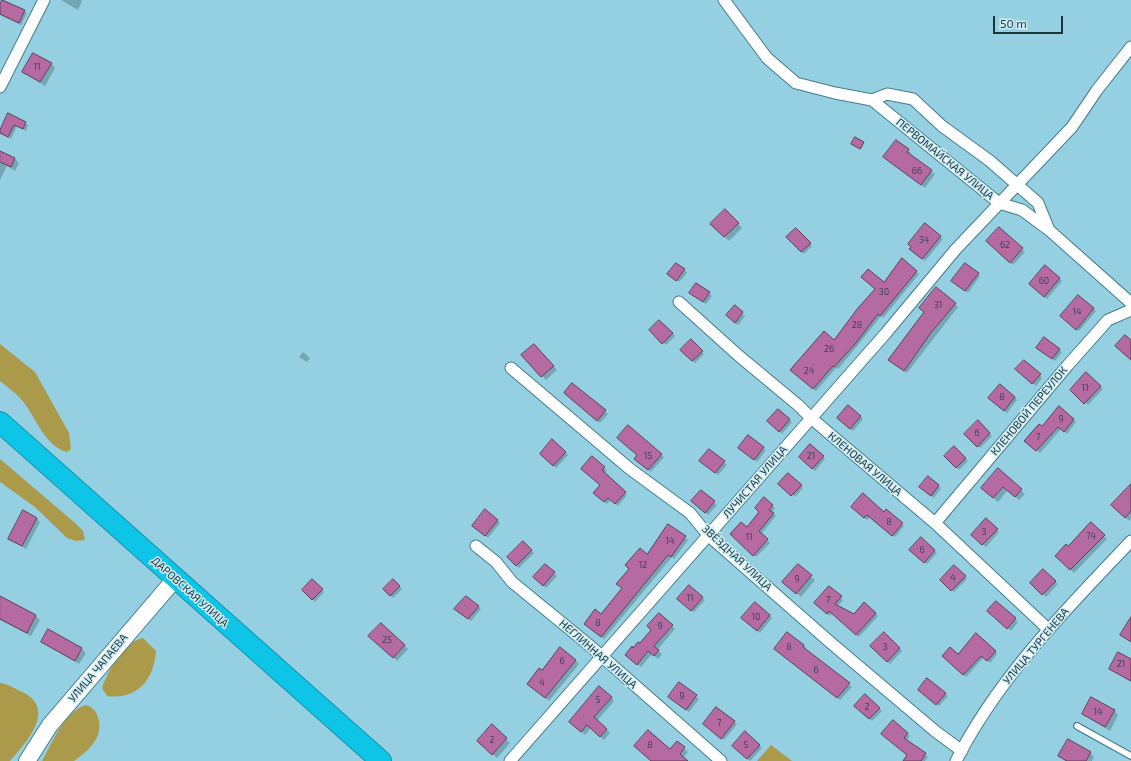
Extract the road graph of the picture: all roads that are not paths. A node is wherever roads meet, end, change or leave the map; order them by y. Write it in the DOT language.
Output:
graph roads {
  1 [pos="44,0"];
  2 [pos="724,0"];
  3 [pos="1131,47"];
  4 [pos="0,87"];
  5 [pos="872,100"];
  6 [pos="1017,184"];
  7 [pos="999,203"];
  8 [pos="1049,230"];
  9 [pos="679,302"];
  10 [pos="1131,303"];
  11 [pos="1131,310"];
  12 [pos="511,368"];
  13 [pos="811,418"];
  14 [pos="0,422"];
  15 [pos="935,523"];
  16 [pos="708,535"];
  17 [pos="1131,541"];
  18 [pos="476,546"];
  19 [pos="175,579"];
  20 [pos="1048,629"];
  21 [pos="601,657"];
  22 [pos="1077,726"];
  23 [pos="962,750"];
  24 [pos="1131,756"];
  25 [pos="27,761"];
  26 [pos="381,761"];
  27 [pos="510,761"];
  28 [pos="721,761"];
  29 [pos="956,761"];
  1 -- 4 [label="street"];
  2 -- 5 [label="street"];
  3 -- 6 [label="street, ЛУЧИСТАЯ УЛИЦА"];
  5 -- 6 [label="street"];
  5 -- 7 [label="street, ПЕРВОМАЙСКАЯ УЛИЦА"];
  6 -- 7 [label="street, ЛУЧИСТАЯ УЛИЦА"];
  6 -- 8 [label="street"];
  7 -- 8 [label="street, ПЕРВОМАЙСКАЯ УЛИЦА"];
  7 -- 13 [label="street, ЛУЧИСТАЯ УЛИЦА"];
  8 -- 10 [label="street, ПЕРВОМАЙСКАЯ УЛИЦА"];
  9 -- 13 [label="street, КЛЕНОВАЯ УЛИЦА"];
  11 -- 15 [label="street, КЛЕНОВОЙ ПЕРЕУЛОК"];
  12 -- 16 [label="street, ЗВЁЗДНАЯ УЛИЦА"];
  13 -- 15 [label="street, КЛЕНОВАЯ УЛИЦА"];
  13 -- 16 [label="street, ЛУЧИСТАЯ УЛИЦА"];
  14 -- 19 [label="highway, ДАРОВСКАЯ УЛИЦА"];
  15 -- 20 [label="street, КЛЕНОВАЯ УЛИЦА"];
  16 -- 21 [label="street, ЛУЧИСТАЯ УЛИЦА"];
  16 -- 23 [label="street, ЗВЁЗДНАЯ УЛИЦА"];
  17 -- 20 [label="street, УЛИЦА ТУРГЕНЕВА"];
  18 -- 21 [label="street, НЕГЛИННАЯ УЛИЦА"];
  19 -- 25 [label="street, УЛИЦА ЧАПАЕВА"];
  19 -- 26 [label="highway, ДАРОВСКАЯ УЛИЦА"];
  20 -- 23 [label="street, УЛИЦА ТУРГЕНЕВА"];
  21 -- 27 [label="street, ЛУЧИСТАЯ УЛИЦА"];
  21 -- 28 [label="street, НЕГЛИННАЯ УЛИЦА"];
  22 -- 24 [label="lane"];
  23 -- 29 [label="street, УЛИЦА ТУРГЕНЕВА"];
}
